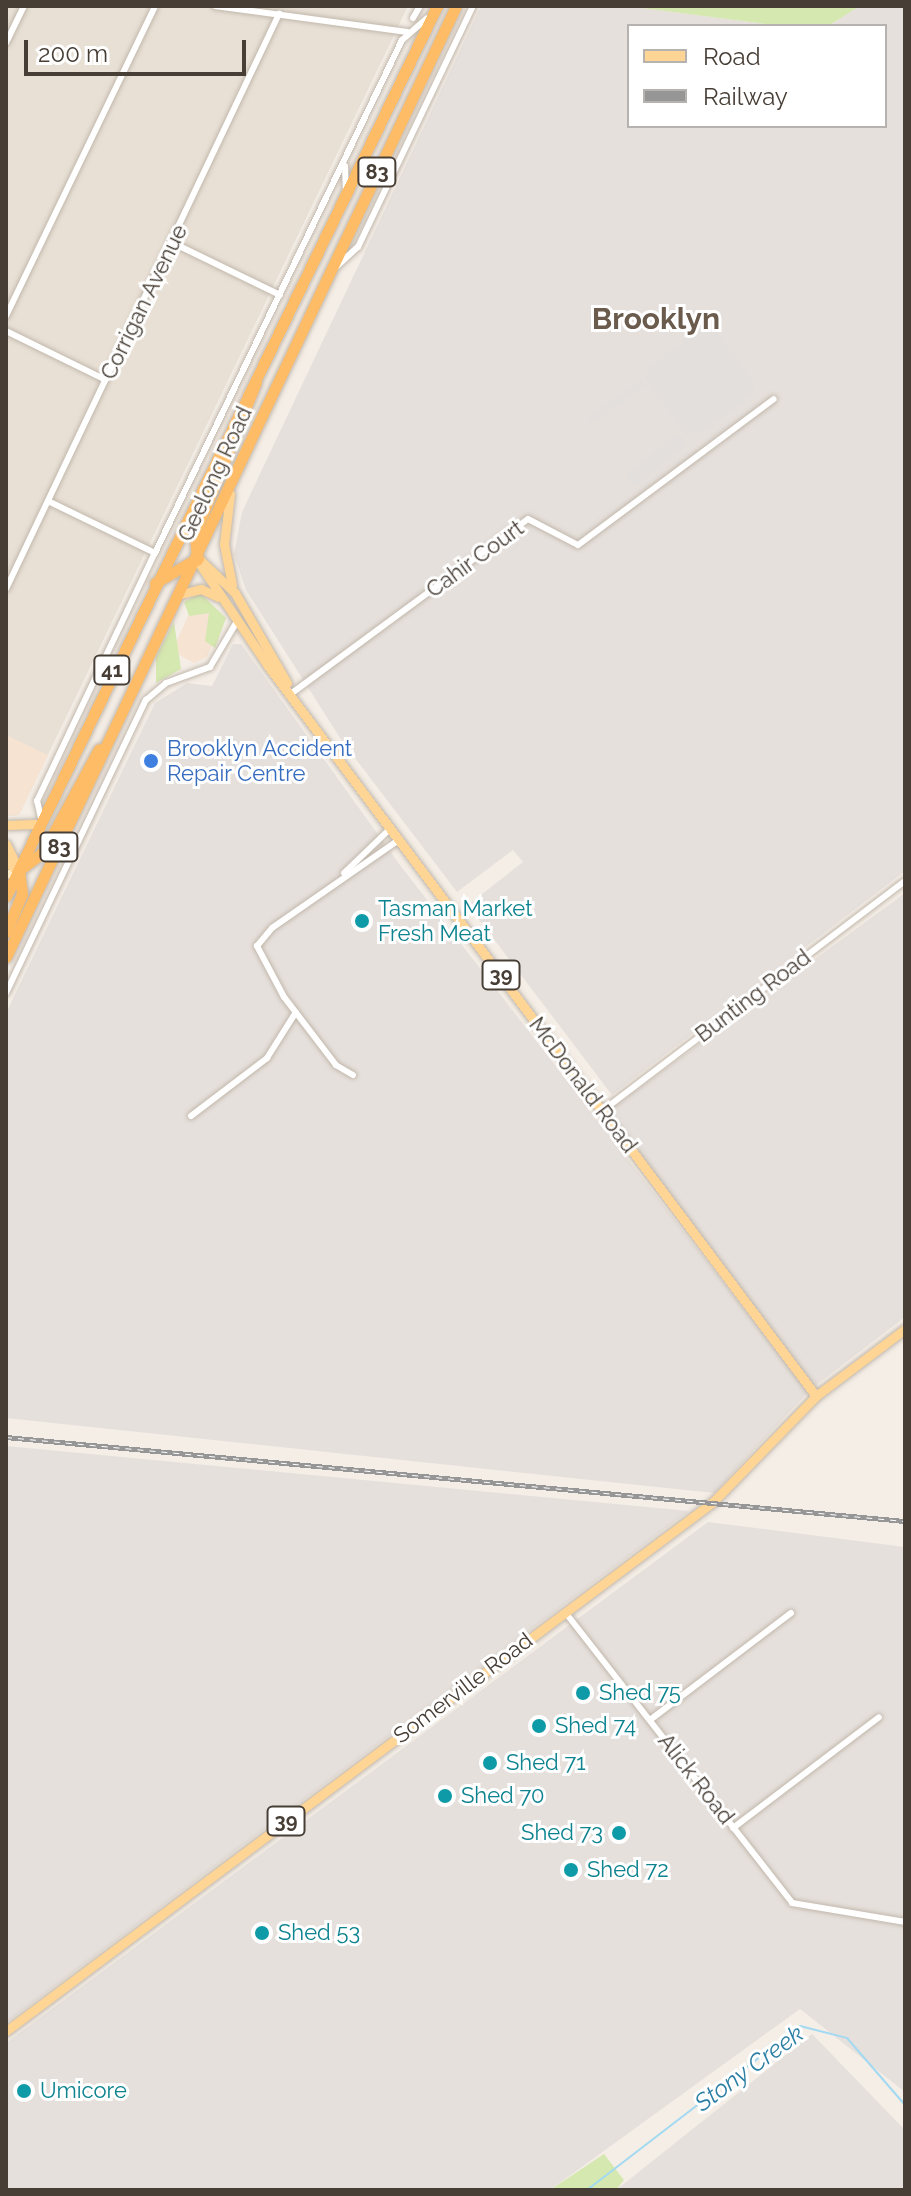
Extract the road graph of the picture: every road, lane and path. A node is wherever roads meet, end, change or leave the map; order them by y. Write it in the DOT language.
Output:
graph roads {
  1 [pos="24,6"];
  2 [pos="155,6"];
  3 [pos="215,6"];
  4 [pos="420,6"];
  5 [pos="456,6"];
  6 [pos="473,6"];
  7 [pos="435,8"];
  8 [pos="279,14"];
  9 [pos="413,18"];
  10 [pos="407,32"];
  11 [pos="6,43"];
  12 [pos="345,161"];
  13 [pos="346,190"];
  14 [pos="173,243"];
  15 [pos="330,272"];
  16 [pos="297,293"];
  17 [pos="280,295"];
  18 [pos="316,301"];
  19 [pos="6,316"];
  20 [pos="6,331"];
  21 [pos="257,374"];
  22 [pos="106,380"];
  23 [pos="774,399"];
  24 [pos="230,494"];
  25 [pos="48,501"];
  26 [pos="155,553"];
  27 [pos="197,559"];
  28 [pos="152,585"];
  29 [pos="6,589"];
  30 [pos="235,593"];
  31 [pos="181,594"];
  32 [pos="221,599"];
  33 [pos="248,614"];
  34 [pos="236,623"];
  35 [pos="293,695"];
  36 [pos="110,737"];
  37 [pos="41,823"];
  38 [pos="6,825"];
  39 [pos="391,828"];
  40 [pos="400,839"];
  41 [pos="6,844"];
  42 [pos="6,861"];
  43 [pos="16,872"];
  44 [pos="339,878"];
  45 [pos="905,881"];
  46 [pos="6,896"];
  47 [pos="6,932"];
  48 [pos="6,957"];
  49 [pos="6,993"];
  50 [pos="296,1012"];
  51 [pos="353,1075"];
  52 [pos="602,1111"];
  53 [pos="191,1116"];
  54 [pos="905,1329"];
  55 [pos="816,1396"];
  56 [pos="565,1612"];
  57 [pos="791,1613"];
  58 [pos="879,1717"];
  59 [pos="650,1720"];
  60 [pos="733,1828"];
  61 [pos="905,1922"];
  62 [pos="6,2031"];
  1 -- 11 [label="street"];
  2 -- 19 [label="street"];
  3 -- 8 [label="street"];
  4 -- 9 [label="street"];
  5 -- 15 [label="highway, Geelong Road / 83"];
  6 -- 15 [label="street"];
  7 -- 10 [label="street"];
  7 -- 13 [label="highway, Geelong Road / 83"];
  8 -- 10 [label="street"];
  8 -- 14 [label="street, Corrigan Avenue"];
  10 -- 12 [label="street"];
  12 -- 13 [label="street"];
  12 -- 17 [label="street"];
  13 -- 16 [label="highway, Geelong Road / 83"];
  14 -- 17 [label="street"];
  14 -- 22 [label="street, Corrigan Avenue"];
  15 -- 18 [label="highway, Geelong Road / 83"];
  16 -- 18 [label="highway"];
  16 -- 21 [label="highway, Geelong Road / 83"];
  17 -- 26 [label="street"];
  18 -- 24 [label="highway, Geelong Road / 83"];
  20 -- 22 [label="street"];
  21 -- 27 [label="highway"];
  21 -- 28 [label="highway, Geelong Road / 83"];
  22 -- 25 [label="street, Corrigan Avenue"];
  23 -- 35 [label="street, Cahir Court"];
  24 -- 27 [label="highway, Geelong Road / 83"];
  24 -- 30 [label="main road, 39"];
  25 -- 26 [label="street"];
  25 -- 29 [label="street, Corrigan Avenue"];
  26 -- 37 [label="street"];
  27 -- 28 [label="highway"];
  27 -- 30 [label="main road, McDonald Road / 39"];
  27 -- 31 [label="highway, Geelong Road / 83"];
  27 -- 32 [label="main road, McDonald Road / 39"];
  28 -- 37 [label="highway, Geelong Road / 41"];
  30 -- 33 [label="main road, McDonald Road / 39"];
  31 -- 32 [label="main road"];
  31 -- 36 [label="highway, Geelong Road / 41"];
  32 -- 34 [label="main road, McDonald Road / 39"];
  33 -- 34 [label="main road"];
  33 -- 35 [label="main road, McDonald Road / 39"];
  34 -- 35 [label="main road, McDonald Road / 39"];
  34 -- 49 [label="street"];
  35 -- 39 [label="main road, McDonald Road / 39"];
  36 -- 43 [label="highway, 41"];
  36 -- 48 [label="highway, Geelong Road / 83"];
  37 -- 38 [label="main road"];
  37 -- 43 [label="highway, Geelong Road / 83"];
  39 -- 40 [label="main road, McDonald Road / 39"];
  39 -- 44 [label="street"];
  40 -- 44 [label="street"];
  40 -- 52 [label="main road, McDonald Road / 39"];
  41 -- 43 [label="main road"];
  42 -- 43 [label="main road"];
  43 -- 46 [label="highway, Geelong Road / 83"];
  43 -- 47 [label="highway"];
  44 -- 50 [label="street"];
  45 -- 52 [label="street, Bunting Road"];
  50 -- 51 [label="street"];
  50 -- 53 [label="street"];
  52 -- 55 [label="main road, McDonald Road / 39"];
  54 -- 55 [label="main road, Somerville Road"];
  55 -- 56 [label="main road, Somerville Road / 39"];
  56 -- 59 [label="street, Alick Road"];
  56 -- 62 [label="main road, Somerville Road / 39"];
  57 -- 59 [label="street"];
  58 -- 60 [label="street"];
  59 -- 60 [label="street, Alick Road"];
  60 -- 61 [label="street, Alick Road"];
}
